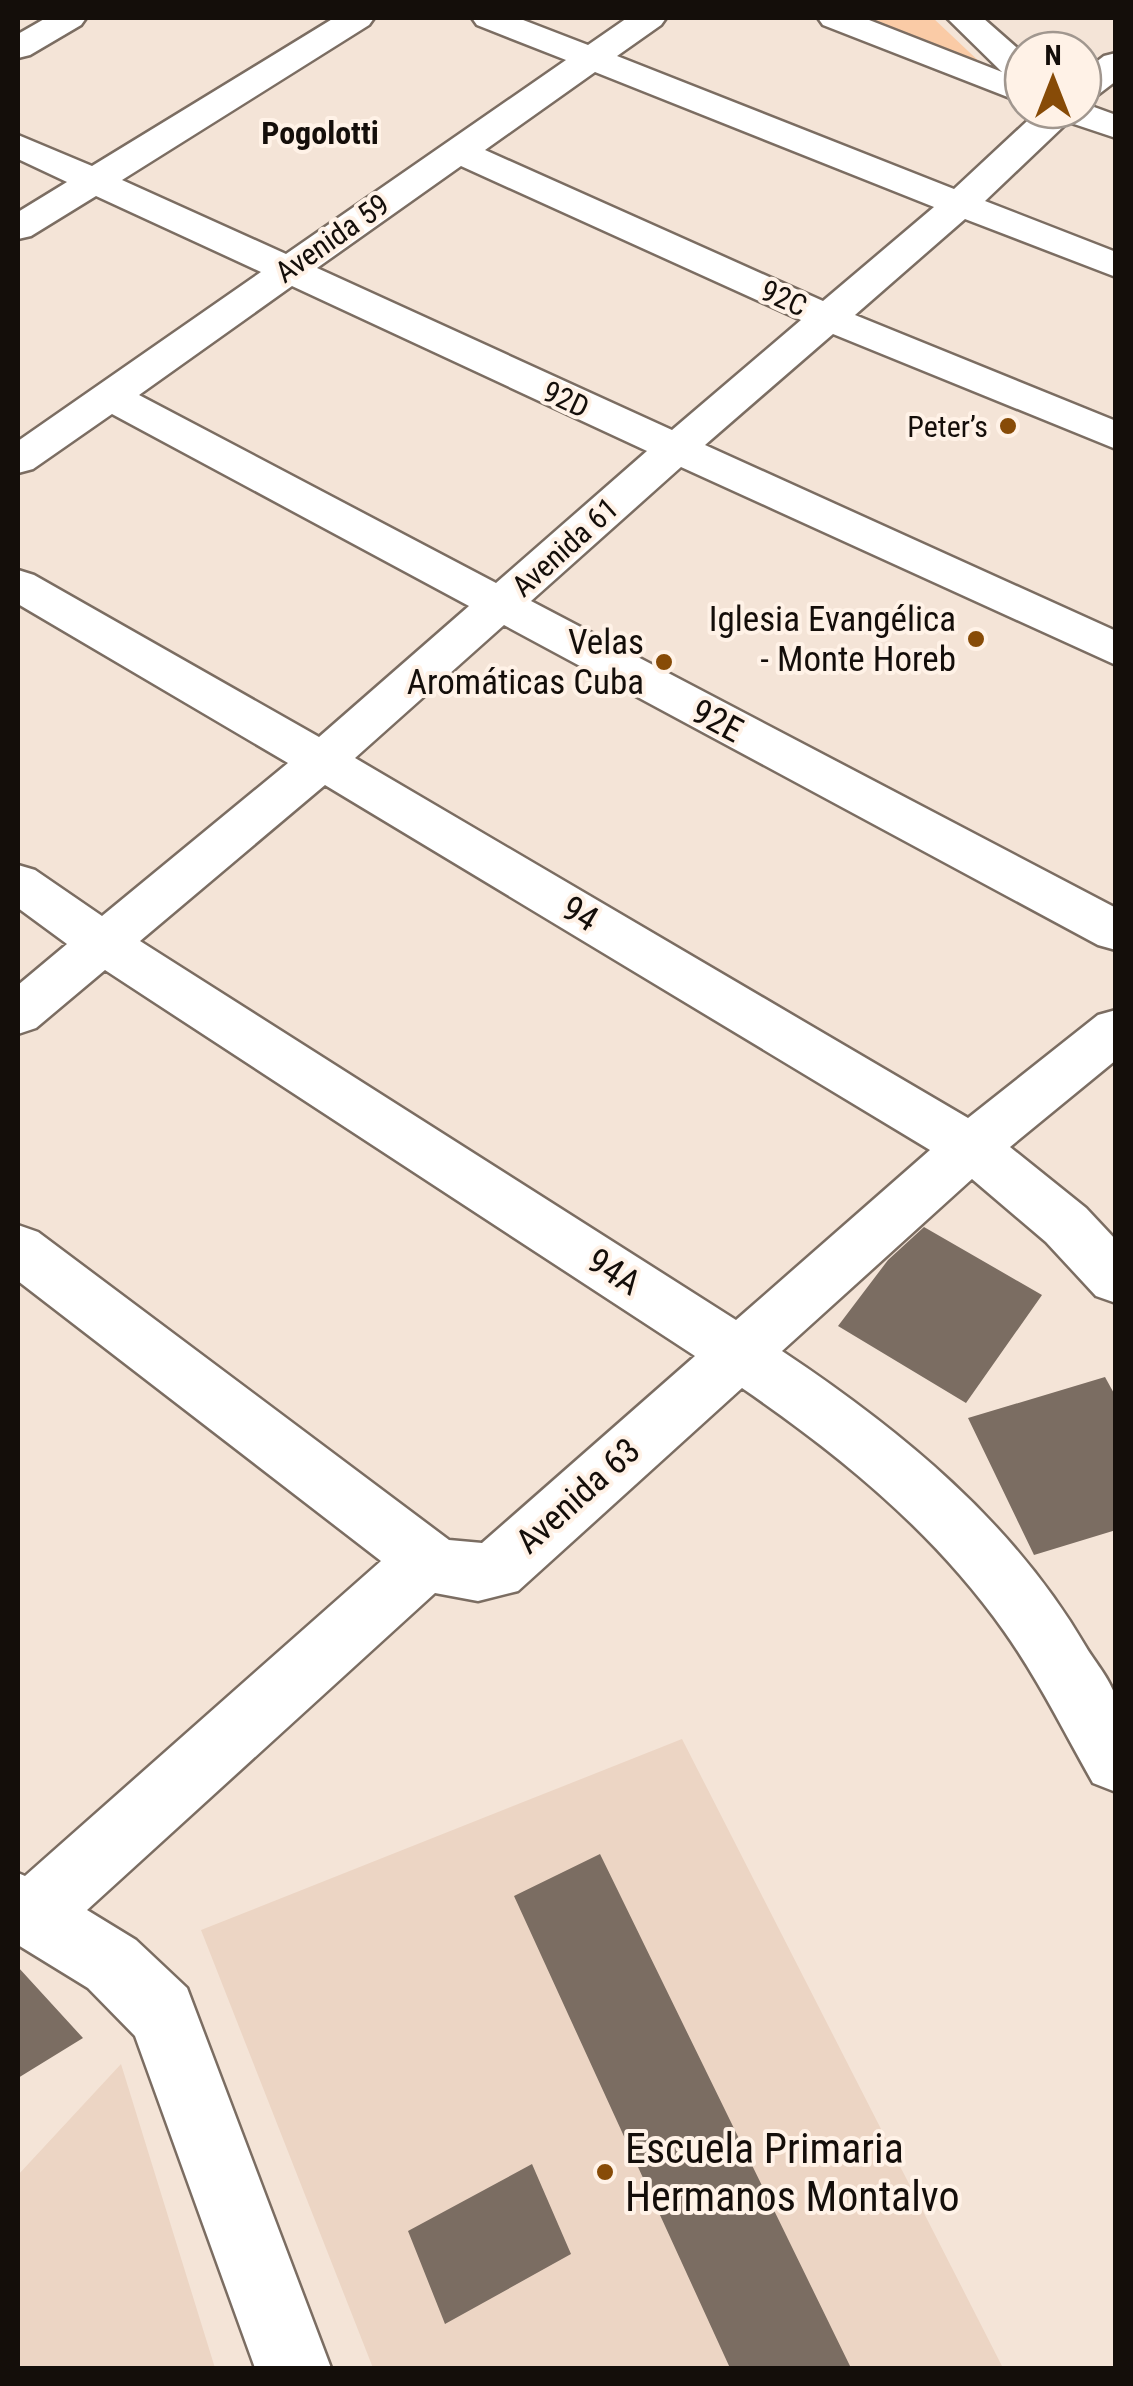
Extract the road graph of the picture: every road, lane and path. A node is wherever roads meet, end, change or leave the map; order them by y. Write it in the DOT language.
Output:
graph roads {
  1 [pos="69,18"];
  2 [pos="357,18"];
  3 [pos="489,18"];
  4 [pos="649,18"];
  5 [pos="835,18"];
  6 [pos="964,18"];
  7 [pos="18,48"];
  8 [pos="1003,54"];
  9 [pos="590,58"];
  10 [pos="1003,84"];
  11 [pos="1039,130"];
  12 [pos="18,146"];
  13 [pos="457,151"];
  14 [pos="95,181"];
  15 [pos="960,204"];
  16 [pos="18,228"];
  17 [pos="1116,266"];
  18 [pos="288,269"];
  19 [pos="829,318"];
  20 [pos="108,395"];
  21 [pos="1116,436"];
  22 [pos="674,450"];
  23 [pos="18,460"];
  24 [pos="18,586"];
  25 [pos="499,606"];
  26 [pos="1116,650"];
  27 [pos="322,761"];
  28 [pos="18,883"];
  29 [pos="1116,931"];
  30 [pos="100,941"];
  31 [pos="18,1014"];
  32 [pos="1116,1030"];
  33 [pos="971,1147"];
  34 [pos="18,1249"];
  35 [pos="1116,1279"];
  36 [pos="738,1353"];
  37 [pos="427,1560"];
  38 [pos="1116,1760"];
  39 [pos="25,1911"];
  40 [pos="293,2368"];
  1 -- 7 [label="street"];
  2 -- 14 [label="street"];
  3 -- 9 [label="street"];
  4 -- 9 [label="street, Avenida 59"];
  5 -- 10 [label="street"];
  6 -- 8 [label="street"];
  9 -- 13 [label="street, Avenida 59"];
  9 -- 15 [label="street"];
  11 -- 15 [label="street, Avenida 61"];
  12 -- 14 [label="street, 92D"];
  13 -- 18 [label="street, Avenida 59"];
  13 -- 19 [label="street, 92C"];
  14 -- 16 [label="street"];
  14 -- 18 [label="street, 92D"];
  15 -- 17 [label="street"];
  15 -- 19 [label="street, Avenida 61"];
  18 -- 20 [label="street, Avenida 59"];
  18 -- 22 [label="street, 92D"];
  19 -- 21 [label="street, 92C"];
  19 -- 22 [label="street, Avenida 61"];
  20 -- 23 [label="street, Avenida 59"];
  20 -- 25 [label="street, 92E"];
  22 -- 25 [label="street, Avenida 61"];
  22 -- 26 [label="street, 92D"];
  24 -- 27 [label="street, 94"];
  25 -- 27 [label="street, Avenida 61"];
  25 -- 29 [label="street, 92E"];
  27 -- 30 [label="street, Avenida 61"];
  27 -- 33 [label="street, 94"];
  28 -- 30 [label="street, 94A"];
  30 -- 31 [label="street, Avenida 61"];
  30 -- 36 [label="street, 94A"];
  32 -- 33 [label="street, Avenida 63"];
  33 -- 35 [label="street, 94"];
  33 -- 36 [label="street, Avenida 63"];
  34 -- 37 [label="street"];
  36 -- 37 [label="street, Avenida 63"];
  36 -- 38 [label="street, 94A"];
  37 -- 39 [label="street"];
  39 -- 40 [label="street"];
}
